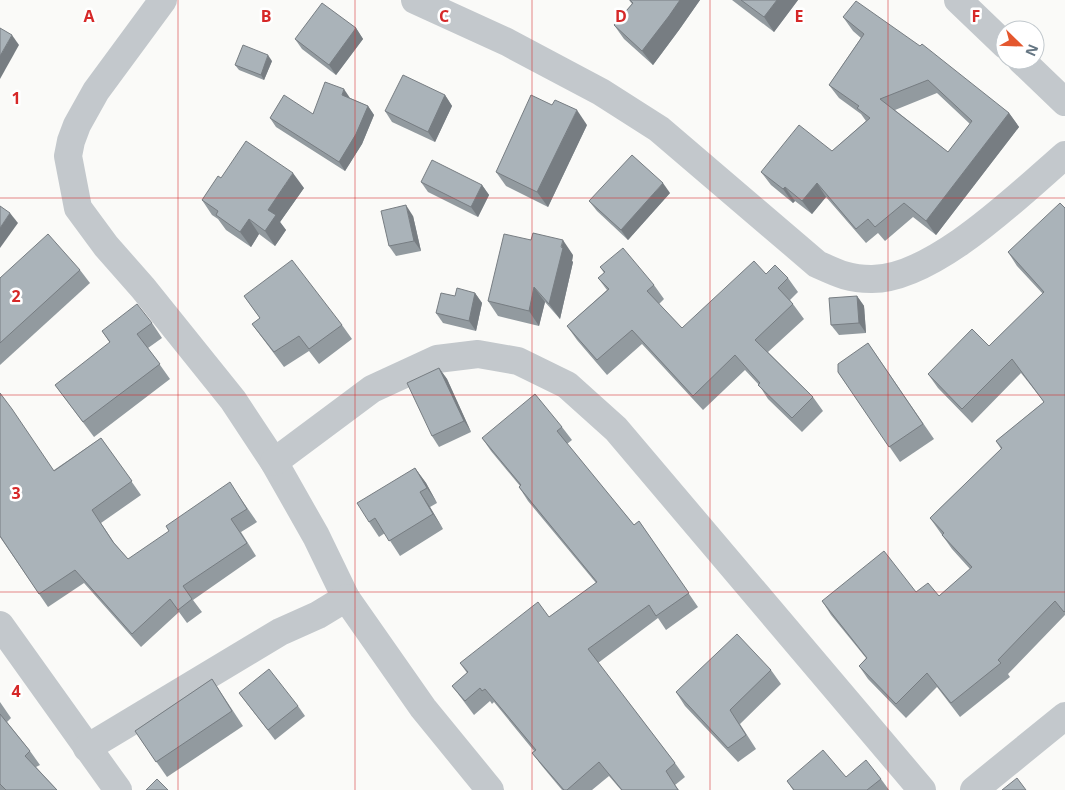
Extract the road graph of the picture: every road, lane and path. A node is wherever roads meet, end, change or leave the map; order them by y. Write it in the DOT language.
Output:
graph roads {
  1 [pos="163,0"];
  2 [pos="415,0"];
  3 [pos="958,0"];
  4 [pos="995,35"];
  5 [pos="1031,70"];
  6 [pos="1065,102"];
  7 [pos="1065,155"];
  8 [pos="274,462"];
  9 [pos="346,598"];
  10 [pos="0,625"];
  11 [pos="1065,716"];
  12 [pos="87,748"];
  13 [pos="118,790"];
  14 [pos="490,790"];
  15 [pos="922,790"];
  16 [pos="974,790"];
  1 -- 8 [label="street"];
  2 -- 7 [label="street"];
  3 -- 4 [label="street"];
  5 -- 6 [label="street"];
  8 -- 9 [label="street"];
  8 -- 15 [label="street"];
  9 -- 12 [label="street"];
  9 -- 14 [label="street"];
  10 -- 12 [label="street"];
  11 -- 16 [label="street"];
  12 -- 13 [label="street"];
}
